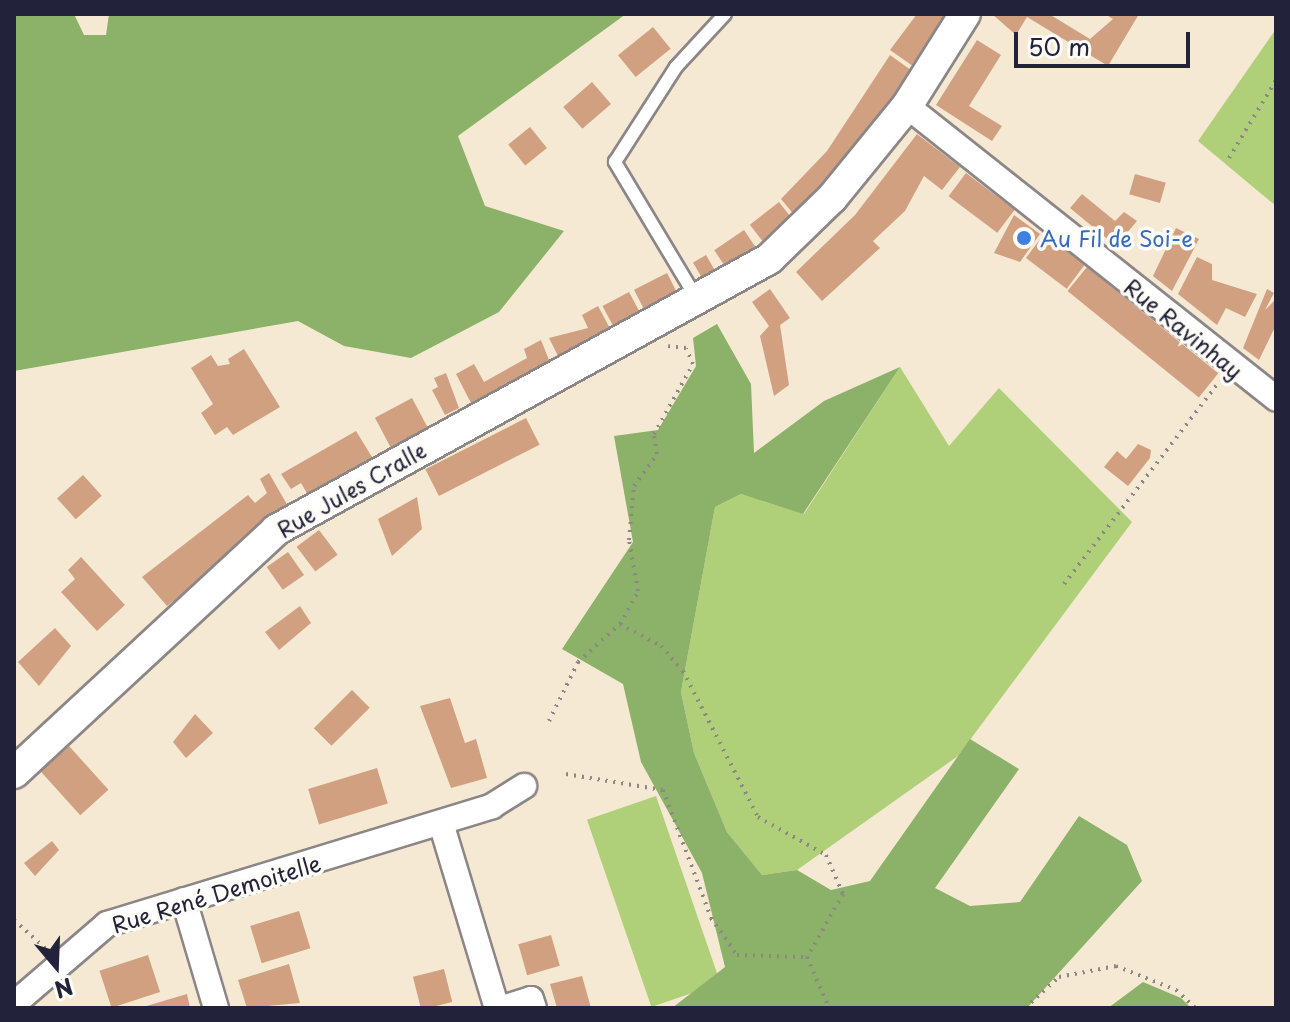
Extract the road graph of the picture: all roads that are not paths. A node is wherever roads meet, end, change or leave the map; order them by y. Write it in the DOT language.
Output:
graph roads {
  1 [pos="725,14"];
  2 [pos="965,14"];
  3 [pos="907,106"];
  4 [pos="698,300"];
  5 [pos="1276,398"];
  6 [pos="14,773"];
  7 [pos="524,786"];
  8 [pos="441,823"];
  9 [pos="184,900"];
  10 [pos="14,1004"];
  11 [pos="216,1008"];
  12 [pos="500,1008"];
  13 [pos="534,1008"];
  1 -- 4 [label="lane"];
  2 -- 3 [label="street, Rue Jules Cralle"];
  3 -- 4 [label="street, Rue Jules Cralle"];
  3 -- 5 [label="street, Rue Ravinhay"];
  4 -- 6 [label="street, Rue Jules Cralle"];
  7 -- 8 [label="street, Rue René Demoitelle"];
  8 -- 9 [label="street, Rue René Demoitelle"];
  8 -- 12 [label="street"];
  9 -- 10 [label="street, Rue René Demoitelle"];
  9 -- 11 [label="street"];
  12 -- 13 [label="street"];
}
